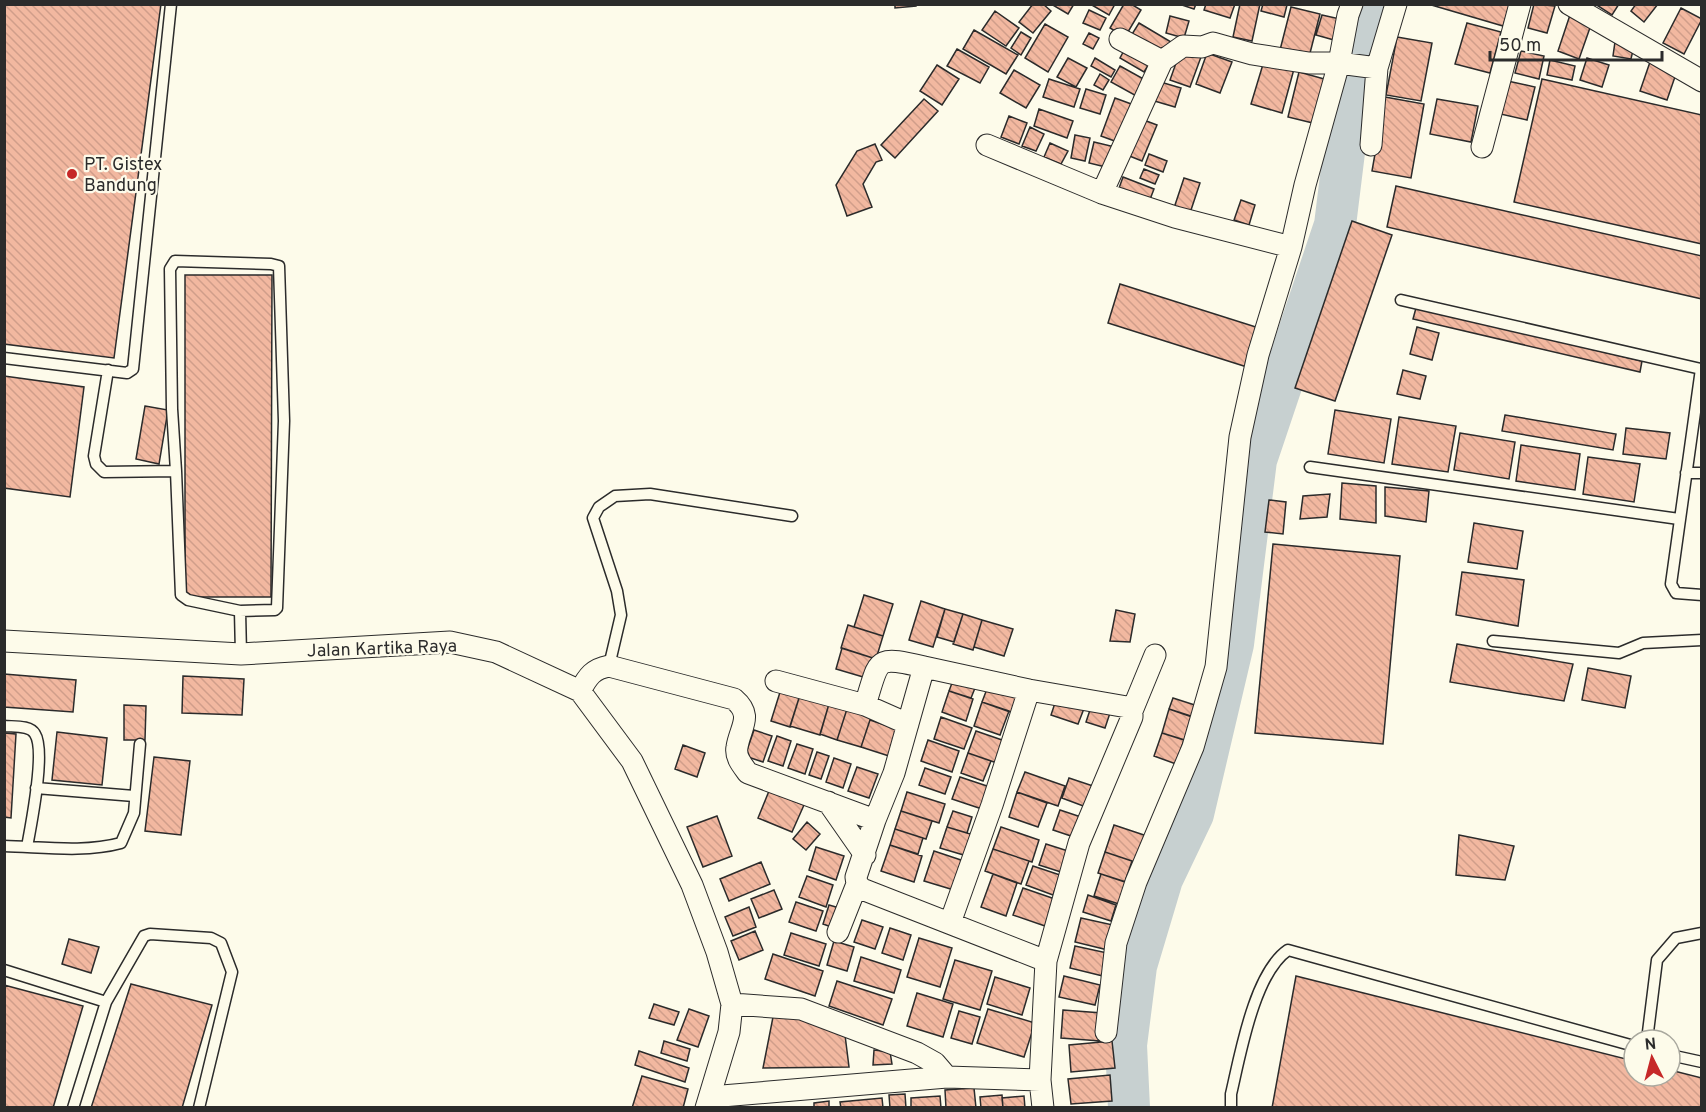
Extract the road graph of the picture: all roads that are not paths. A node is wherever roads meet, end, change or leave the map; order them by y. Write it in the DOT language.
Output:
graph roads {
  1 [pos="171,4"];
  2 [pos="1352,4"];
  3 [pos="1396,4"];
  4 [pos="1520,4"];
  5 [pos="1569,4"];
  6 [pos="1120,39"];
  7 [pos="1162,61"];
  8 [pos="1340,64"];
  9 [pos="1372,68"];
  10 [pos="1701,81"];
  11 [pos="987,145"];
  12 [pos="1371,145"];
  13 [pos="1482,147"];
  14 [pos="1102,193"];
  15 [pos="1291,247"];
  16 [pos="1401,300"];
  17 [pos="4,358"];
  18 [pos="1701,368"];
  19 [pos="108,370"];
  20 [pos="1310,467"];
  21 [pos="176,471"];
  22 [pos="1686,472"];
  23 [pos="1701,473"];
  24 [pos="792,516"];
  25 [pos="1679,519"];
  26 [pos="1701,595"];
  27 [pos="240,611"];
  28 [pos="1701,640"];
  29 [pos="4,641"];
  30 [pos="1493,641"];
  31 [pos="241,654"];
  32 [pos="1155,655"];
  33 [pos="609,666"];
  34 [pos="924,667"];
  35 [pos="776,681"];
  36 [pos="1029,690"];
  37 [pos="580,691"];
  38 [pos="865,705"];
  39 [pos="1132,711"];
  40 [pos="908,724"];
  41 [pos="4,726"];
  42 [pos="140,744"];
  43 [pos="36,788"];
  44 [pos="134,796"];
  45 [pos="828,802"];
  46 [pos="875,819"];
  47 [pos="4,846"];
  48 [pos="27,847"];
  49 [pos="865,855"];
  50 [pos="857,884"];
  51 [pos="950,923"];
  52 [pos="838,932"];
  53 [pos="1701,933"];
  54 [pos="1046,961"];
  55 [pos="4,970"];
  56 [pos="106,1002"];
  57 [pos="732,1004"];
  58 [pos="1648,1028"];
  59 [pos="1106,1032"];
  60 [pos="1622,1043"];
  61 [pos="1682,1058"];
  62 [pos="1701,1062"];
  63 [pos="947,1077"];
  64 [pos="1040,1080"];
  65 [pos="708,1102"];
  66 [pos="73,1107"];
  67 [pos="199,1107"];
  68 [pos="1043,1107"];
  69 [pos="1231,1107"];
  1 -- 19 [label="lane"];
  2 -- 8 [label="street"];
  3 -- 9 [label="street"];
  4 -- 13 [label="street"];
  5 -- 10 [label="street"];
  6 -- 7 [label="street"];
  7 -- 8 [label="street"];
  7 -- 14 [label="street"];
  8 -- 9 [label="street"];
  8 -- 15 [label="street"];
  9 -- 12 [label="street"];
  11 -- 14 [label="street"];
  14 -- 15 [label="street"];
  15 -- 59 [label="street"];
  16 -- 18 [label="lane"];
  17 -- 19 [label="lane"];
  18 -- 22 [label="lane"];
  19 -- 21 [label="lane"];
  20 -- 25 [label="lane"];
  21 -- 27 [label="lane"];
  21 -- 27 [label="lane"];
  22 -- 23 [label="lane"];
  22 -- 25 [label="lane"];
  24 -- 33 [label="lane"];
  25 -- 26 [label="lane"];
  27 -- 31 [label="lane"];
  28 -- 30 [label="lane"];
  29 -- 31 [label="street, Jalan Kartika Raya"];
  31 -- 37 [label="street, Jalan Kartika Raya"];
  32 -- 39 [label="street"];
  33 -- 37 [label="street"];
  33 -- 45 [label="street"];
  34 -- 36 [label="street"];
  34 -- 38 [label="street"];
  34 -- 40 [label="street"];
  35 -- 38 [label="street"];
  36 -- 39 [label="street"];
  36 -- 51 [label="street"];
  37 -- 57 [label="street, Jalan Kartika Raya"];
  38 -- 40 [label="street"];
  39 -- 54 [label="street"];
  40 -- 46 [label="street"];
  41 -- 43 [label="lane"];
  42 -- 44 [label="lane"];
  43 -- 44 [label="lane"];
  43 -- 48 [label="lane"];
  44 -- 48 [label="lane"];
  45 -- 46 [label="street"];
  45 -- 49 [label="street"];
  46 -- 49 [label="street"];
  47 -- 48 [label="lane"];
  49 -- 50 [label="street"];
  50 -- 51 [label="street"];
  50 -- 52 [label="street"];
  51 -- 54 [label="street"];
  53 -- 58 [label="lane"];
  54 -- 64 [label="street"];
  55 -- 56 [label="lane"];
  56 -- 66 [label="lane"];
  56 -- 67 [label="lane"];
  57 -- 63 [label="street"];
  57 -- 65 [label="street, Jalan Kartika Raya"];
  60 -- 69 [label="lane"];
  61 -- 62 [label="lane"];
  63 -- 64 [label="street"];
  63 -- 65 [label="street"];
  64 -- 68 [label="street"];
}
